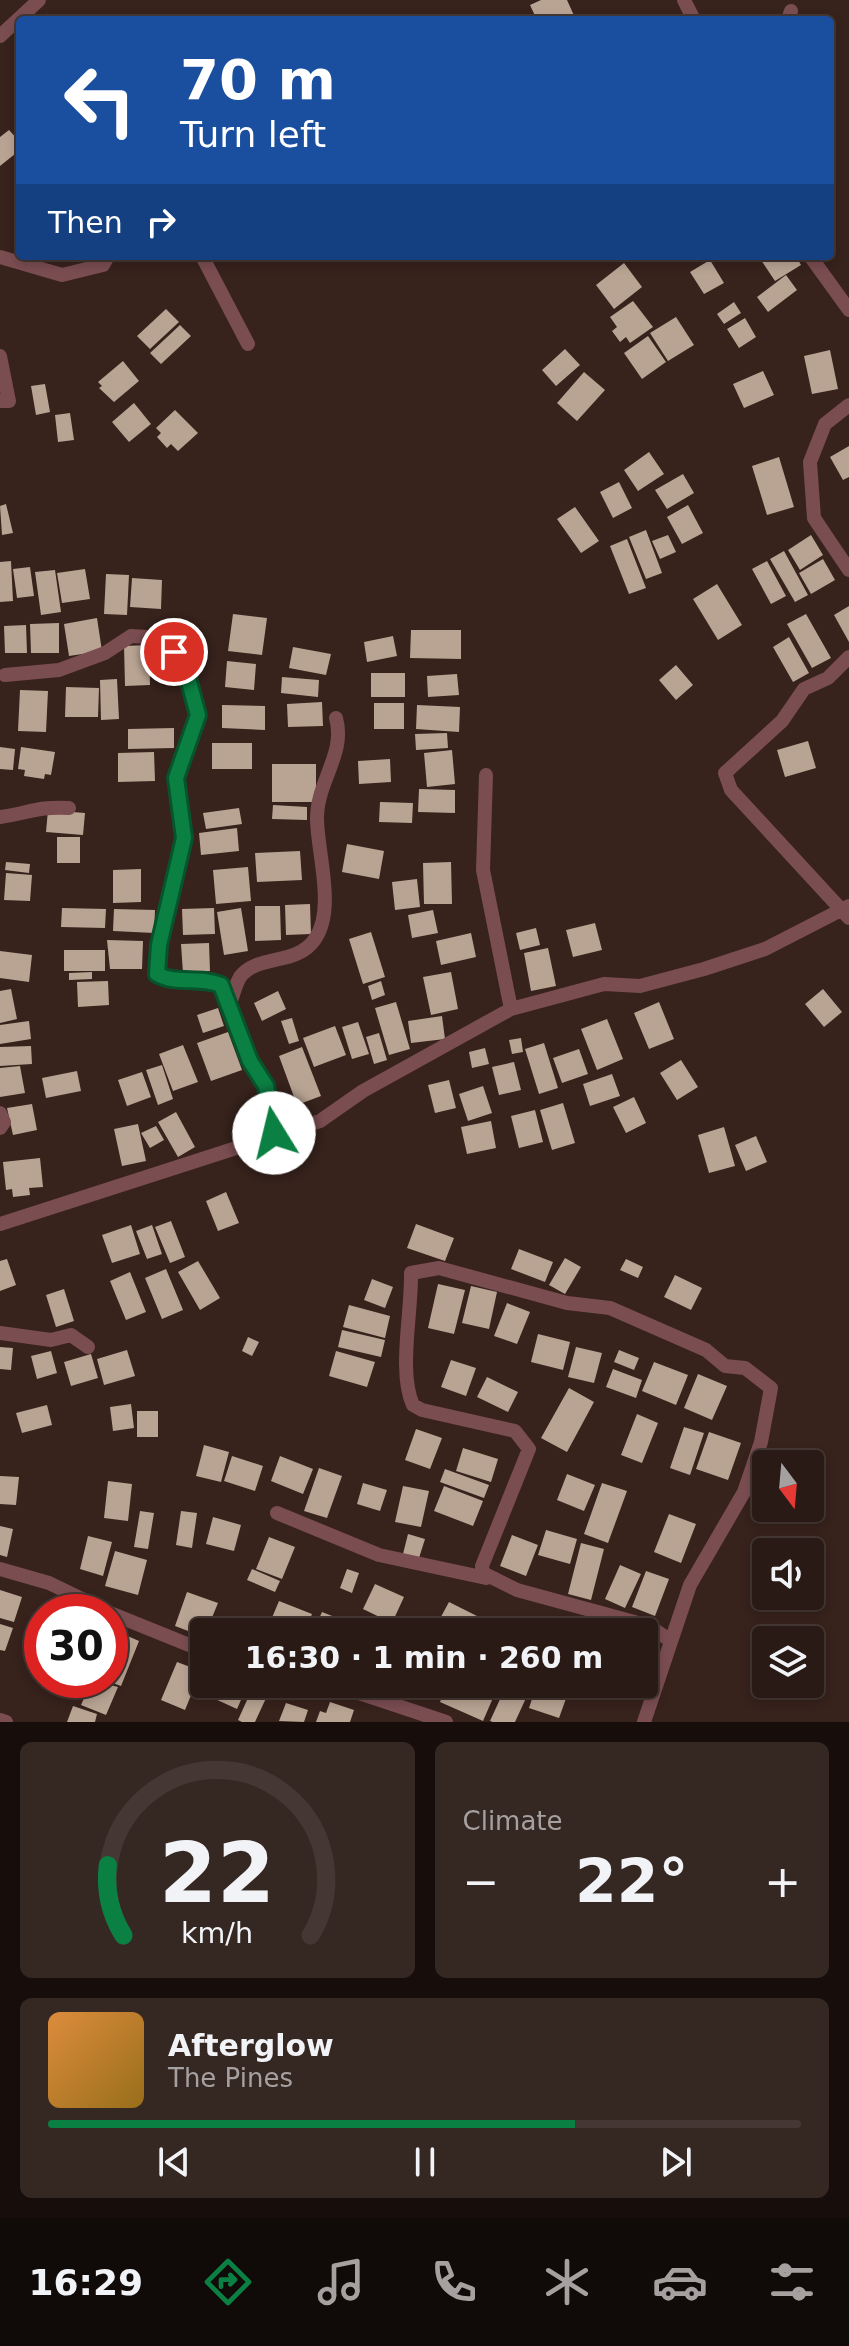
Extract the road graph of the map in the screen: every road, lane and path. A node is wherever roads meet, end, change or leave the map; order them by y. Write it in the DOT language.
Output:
graph roads {
  1 [pos="39,0"];
  2 [pos="22,16"];
  3 [pos="16,21"];
  4 [pos="0,36"];
  5 [pos="0,257"];
  6 [pos="106,260"];
  7 [pos="204,260"];
  8 [pos="813,260"];
  9 [pos="849,310"];
  10 [pos="248,344"];
  11 [pos="0,356"];
  12 [pos="0,401"];
  13 [pos="849,405"];
  14 [pos="849,570"];
  15 [pos="849,657"];
  16 [pos="5,675"];
  17 [pos="336,718"];
  18 [pos="486,775"];
  19 [pos="69,808"];
  20 [pos="0,817"];
  21 [pos="847,912"];
  22 [pos="229,1006"];
  23 [pos="511,1009"];
  24 [pos="0,1113"];
  25 [pos="0,1128"];
  26 [pos="274,1133"];
  27 [pos="2,1219"];
  28 [pos="0,1333"];
  29 [pos="88,1347"];
  30 [pos="277,1513"];
  31 [pos="0,1569"];
  32 [pos="486,1578"];
  33 [pos="72,1594"];
  34 [pos="128,1620"];
  35 [pos="671,1641"];
  36 [pos="190,1645"];
  37 [pos="374,1698"];
  38 [pos="0,1720"];
  39 [pos="6,1722"];
  40 [pos="446,1722"];
  41 [pos="644,1722"];
  1 -- 2 [label="street"];
  3 -- 4 [label="street"];
  5 -- 6 [label="street"];
  7 -- 10 [label="street"];
  8 -- 9 [label="street"];
  11 -- 12 [label="street"];
  13 -- 14 [label="street"];
  15 -- 21 [label="street"];
  16 -- 22 [label="street"];
  17 -- 22 [label="street"];
  18 -- 23 [label="street"];
  19 -- 20 [label="street"];
  21 -- 23 [label="street"];
  22 -- 26 [label="street"];
  23 -- 26 [label="street"];
  24 -- 25 [label="street"];
  26 -- 27 [label="street"];
  28 -- 29 [label="street"];
  30 -- 32 [label="street"];
  31 -- 33 [label="street"];
  32 -- 35 [label="street"];
  32 -- 35 [label="street"];
  34 -- 36 [label="street"];
  35 -- 41 [label="street"];
  37 -- 40 [label="street"];
  38 -- 39 [label="street"];
}
